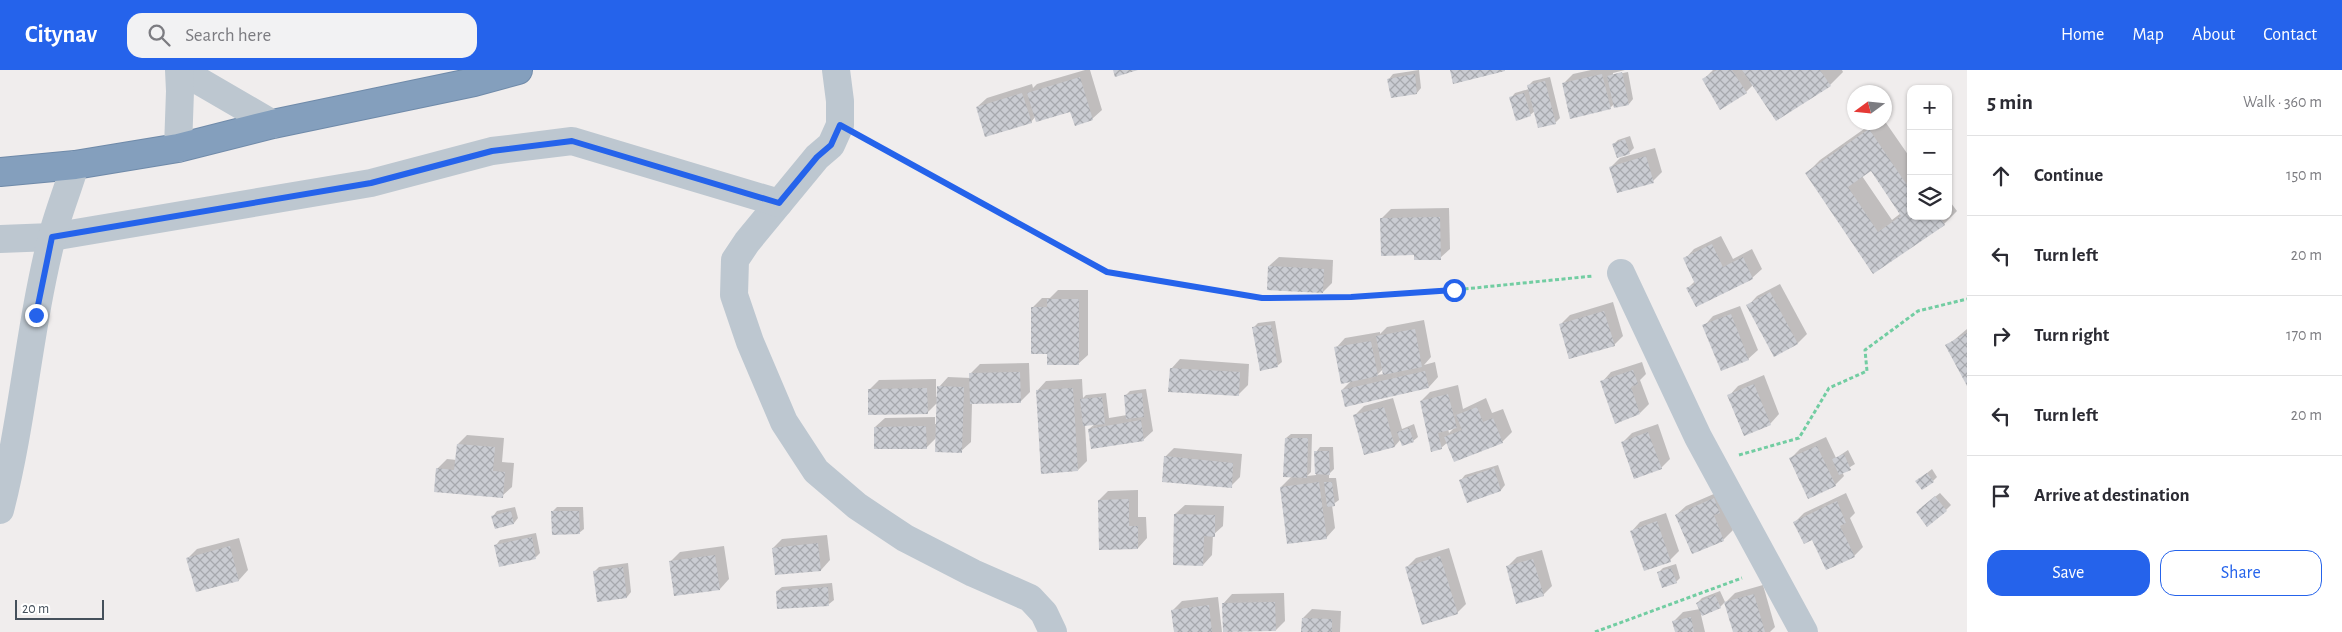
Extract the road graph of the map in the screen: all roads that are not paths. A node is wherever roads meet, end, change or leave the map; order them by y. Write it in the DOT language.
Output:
graph roads {
  1 [pos="179,70"];
  2 [pos="518,70"];
  3 [pos="836,70"];
  4 [pos="273,124"];
  5 [pos="178,148"];
  6 [pos="76,165"];
  7 [pos="0,172"];
  8 [pos="779,203"];
  9 [pos="52,237"];
  10 [pos="0,239"];
  11 [pos="1621,274"];
  12 [pos="0,510"];
  13 [pos="1053,632"];
  14 [pos="1804,632"];
  1 -- 4 [label="street"];
  1 -- 5 [label="street"];
  2 -- 4 [label="highway"];
  3 -- 8 [label="street"];
  4 -- 5 [label="highway"];
  5 -- 6 [label="highway"];
  6 -- 7 [label="highway"];
  6 -- 9 [label="street"];
  8 -- 9 [label="street"];
  8 -- 13 [label="street"];
  9 -- 10 [label="street"];
  9 -- 12 [label="street"];
  11 -- 14 [label="street"];
}
